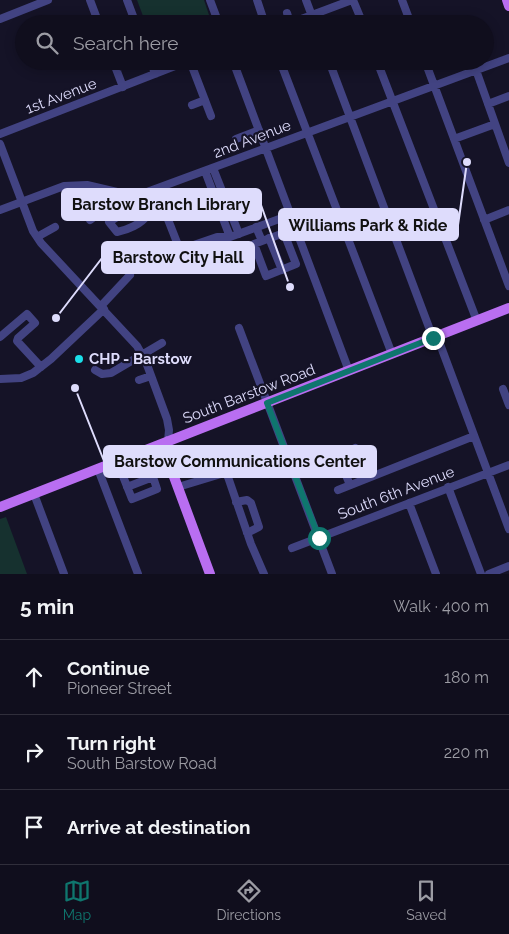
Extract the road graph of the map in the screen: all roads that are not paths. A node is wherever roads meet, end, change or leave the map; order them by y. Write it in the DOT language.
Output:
graph roads {
  1 [pos="48,0"];
  2 [pos="90,0"];
  3 [pos="127,0"];
  4 [pos="210,0"];
  5 [pos="257,0"];
  6 [pos="306,0"];
  7 [pos="352,0"];
  8 [pos="402,0"];
  9 [pos="507,0"];
  10 [pos="509,6"];
  11 [pos="96,15"];
  12 [pos="133,15"];
  13 [pos="215,15"];
  14 [pos="262,15"];
  15 [pos="312,15"];
  16 [pos="359,15"];
  17 [pos="408,15"];
  18 [pos="0,18"];
  19 [pos="509,58"];
  20 [pos="494,63"];
  21 [pos="116,70"];
  22 [pos="153,70"];
  23 [pos="165,70"];
  24 [pos="193,70"];
  25 [pos="236,70"];
  26 [pos="283,70"];
  27 [pos="332,70"];
  28 [pos="380,70"];
  29 [pos="428,70"];
  30 [pos="476,70"];
  31 [pos="155,74"];
  32 [pos="434,86"];
  33 [pos="122,87"];
  34 [pos="509,96"];
  35 [pos="205,100"];
  36 [pos="392,102"];
  37 [pos="488,104"];
  38 [pos="192,105"];
  39 [pos="210,116"];
  40 [pos="350,118"];
  41 [pos="495,124"];
  42 [pos="258,130"];
  43 [pos="307,132"];
  44 [pos="0,134"];
  45 [pos="236,139"];
  46 [pos="454,139"];
  47 [pos="0,144"];
  48 [pos="265,148"];
  49 [pos="509,163"];
  50 [pos="213,168"];
  51 [pos="205,171"];
  52 [pos="156,189"];
  53 [pos="124,197"];
  54 [pos="22,202"];
  55 [pos="128,209"];
  56 [pos="0,210"];
  57 [pos="509,210"];
  58 [pos="290,215"];
  59 [pos="90,220"];
  60 [pos="484,220"];
  61 [pos="55,228"];
  62 [pos="256,228"];
  63 [pos="239,234"];
  64 [pos="230,237"];
  65 [pos="37,238"];
  66 [pos="266,240"];
  67 [pos="282,270"];
  68 [pos="130,275"];
  69 [pos="509,286"];
  70 [pos="102,308"];
  71 [pos="509,308"];
  72 [pos="477,321"];
  73 [pos="239,328"];
  74 [pos="0,337"];
  75 [pos="435,337"];
  76 [pos="162,343"];
  77 [pos="142,354"];
  78 [pos="392,354"];
  79 [pos="41,367"];
  80 [pos="95,370"];
  81 [pos="349,371"];
  82 [pos="151,376"];
  83 [pos="0,379"];
  84 [pos="139,380"];
  85 [pos="503,389"];
  86 [pos="267,403"];
  87 [pos="509,405"];
  88 [pos="474,436"];
  89 [pos="168,441"];
  90 [pos="355,448"];
  91 [pos="218,452"];
  92 [pos="117,461"];
  93 [pos="509,465"];
  94 [pos="98,469"];
  95 [pos="224,471"];
  96 [pos="488,473"];
  97 [pos="350,485"];
  98 [pos="127,487"];
  99 [pos="448,487"];
  100 [pos="178,488"];
  101 [pos="338,490"];
  102 [pos="34,494"];
  103 [pos="236,502"];
  104 [pos="409,503"];
  105 [pos="0,507"];
  106 [pos="509,529"];
  107 [pos="247,533"];
  108 [pos="319,538"];
  109 [pos="292,548"];
  110 [pos="509,566"];
  111 [pos="64,574"];
  112 [pos="138,574"];
  113 [pos="210,574"];
  114 [pos="264,574"];
  115 [pos="332,574"];
  116 [pos="436,574"];
  117 [pos="481,574"];
  118 [pos="489,574"];
  1 -- 18 [label="street"];
  2 -- 11 [label="street"];
  3 -- 12 [label="street"];
  4 -- 13 [label="street"];
  5 -- 14 [label="street"];
  6 -- 15 [label="street"];
  7 -- 15 [label="street"];
  7 -- 16 [label="street"];
  8 -- 17 [label="street"];
  9 -- 10 [label="main road"];
  19 -- 20 [label="street, 2nd Avenue"];
  21 -- 33 [label="street"];
  22 -- 31 [label="street"];
  23 -- 31 [label="street, 1st Avenue"];
  24 -- 35 [label="street"];
  25 -- 42 [label="street"];
  26 -- 43 [label="street"];
  27 -- 40 [label="street"];
  28 -- 36 [label="street"];
  29 -- 32 [label="street"];
  30 -- 32 [label="street, 2nd Avenue"];
  30 -- 37 [label="street"];
  31 -- 33 [label="street, 1st Avenue"];
  32 -- 36 [label="street, 2nd Avenue"];
  32 -- 46 [label="street"];
  33 -- 44 [label="street, 1st Avenue"];
  34 -- 37 [label="street"];
  35 -- 38 [label="street"];
  35 -- 39 [label="street"];
  36 -- 40 [label="street, 2nd Avenue"];
  36 -- 72 [label="street"];
  37 -- 41 [label="street"];
  40 -- 43 [label="street, 2nd Avenue"];
  40 -- 75 [label="street"];
  41 -- 46 [label="street"];
  41 -- 49 [label="street"];
  42 -- 45 [label="street"];
  42 -- 48 [label="street"];
  43 -- 48 [label="street, 2nd Avenue"];
  43 -- 78 [label="street"];
  46 -- 60 [label="street"];
  47 -- 54 [label="street"];
  48 -- 50 [label="street, 2nd Avenue"];
  48 -- 58 [label="street"];
  50 -- 51 [label="street, 2nd Avenue"];
  50 -- 63 [label="street"];
  51 -- 52 [label="street, 2nd Avenue"];
  51 -- 64 [label="street"];
  52 -- 53 [label="street, 2nd Avenue"];
  52 -- 64 [label="street"];
  53 -- 54 [label="street, 2nd Avenue"];
  53 -- 55 [label="street"];
  53 -- 59 [label="street"];
  54 -- 56 [label="street, 2nd Avenue"];
  54 -- 65 [label="street"];
  55 -- 55 [label="street"];
  57 -- 60 [label="street"];
  58 -- 62 [label="street"];
  58 -- 81 [label="street"];
  60 -- 69 [label="street"];
  61 -- 65 [label="street"];
  62 -- 63 [label="street"];
  62 -- 66 [label="street"];
  63 -- 64 [label="street"];
  65 -- 70 [label="street"];
  66 -- 67 [label="street"];
  66 -- 67 [label="street"];
  66 -- 67 [label="street"];
  68 -- 70 [label="street"];
  70 -- 77 [label="street"];
  70 -- 79 [label="street"];
  71 -- 72 [label="main road, South Barstow Road"];
  72 -- 75 [label="main road, South Barstow Road"];
  73 -- 86 [label="street"];
  74 -- 79 [label="street"];
  75 -- 78 [label="main road, South Barstow Road"];
  75 -- 88 [label="street"];
  76 -- 77 [label="street"];
  77 -- 80 [label="street"];
  77 -- 82 [label="street"];
  78 -- 81 [label="main road, South Barstow Road"];
  79 -- 83 [label="street"];
  81 -- 86 [label="main road, South Barstow Road"];
  82 -- 84 [label="street"];
  82 -- 89 [label="street"];
  85 -- 87 [label="street"];
  86 -- 89 [label="main road, South Barstow Road"];
  86 -- 108 [label="street"];
  88 -- 96 [label="street"];
  88 -- 97 [label="street"];
  89 -- 92 [label="main road, South Barstow Road"];
  89 -- 100 [label="main road"];
  90 -- 97 [label="street"];
  91 -- 95 [label="street"];
  92 -- 94 [label="main road, South Barstow Road"];
  92 -- 98 [label="street"];
  93 -- 96 [label="street, South 6th Avenue"];
  94 -- 102 [label="main road, South Barstow Road"];
  94 -- 112 [label="street"];
  95 -- 100 [label="street"];
  95 -- 103 [label="street"];
  96 -- 99 [label="street, South 6th Avenue"];
  96 -- 106 [label="street"];
  97 -- 101 [label="street"];
  99 -- 104 [label="street, South 6th Avenue"];
  99 -- 117 [label="street"];
  100 -- 113 [label="main road"];
  102 -- 105 [label="main road, South Barstow Road"];
  102 -- 111 [label="street"];
  103 -- 107 [label="street"];
  103 -- 107 [label="street"];
  104 -- 108 [label="street, South 6th Avenue"];
  104 -- 116 [label="street"];
  107 -- 114 [label="street"];
  108 -- 109 [label="street, South 6th Avenue"];
  108 -- 115 [label="street"];
  110 -- 118 [label="street"];
}
